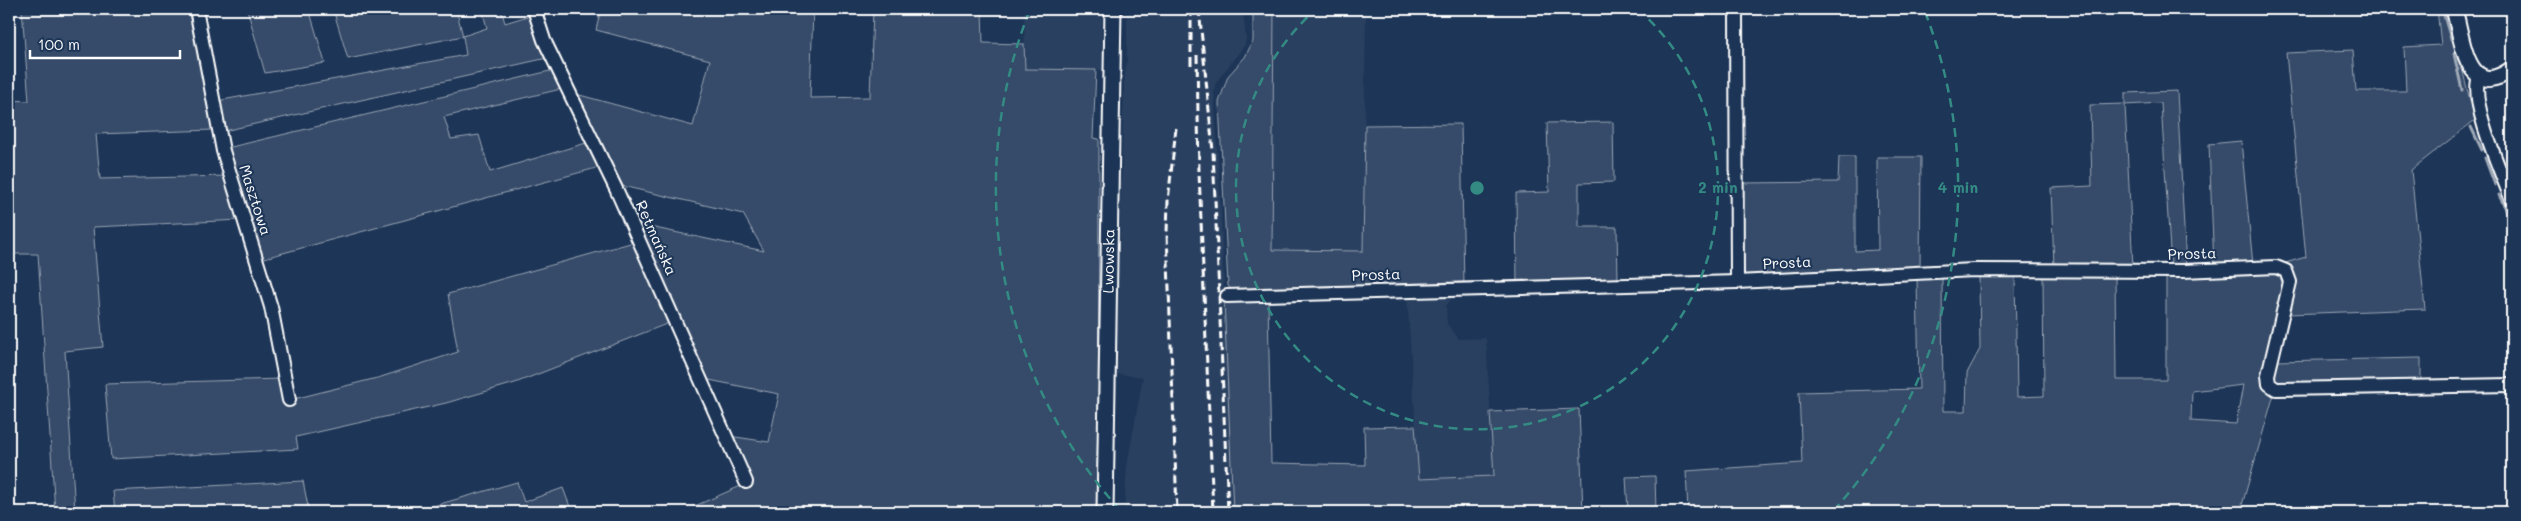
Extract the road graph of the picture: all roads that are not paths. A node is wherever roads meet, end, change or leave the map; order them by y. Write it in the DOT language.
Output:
graph roads {
  1 [pos="196,9"];
  2 [pos="534,9"];
  3 [pos="1113,9"];
  4 [pos="1736,9"];
  5 [pos="2454,9"];
  6 [pos="2512,68"];
  7 [pos="2479,76"];
  8 [pos="2512,201"];
  9 [pos="1736,282"];
  10 [pos="1227,296"];
  11 [pos="2512,385"];
  12 [pos="289,400"];
  13 [pos="746,482"];
  14 [pos="1106,512"];
  1 -- 12 [label="street, Masztowa"];
  2 -- 13 [label="street, Retmańska"];
  3 -- 14 [label="main road, Lwowska"];
  4 -- 9 [label="street"];
  5 -- 7 [label="main road"];
  6 -- 7 [label="main road"];
  7 -- 8 [label="street"];
  9 -- 10 [label="street, Prosta"];
  9 -- 11 [label="street, Prosta"];
}
